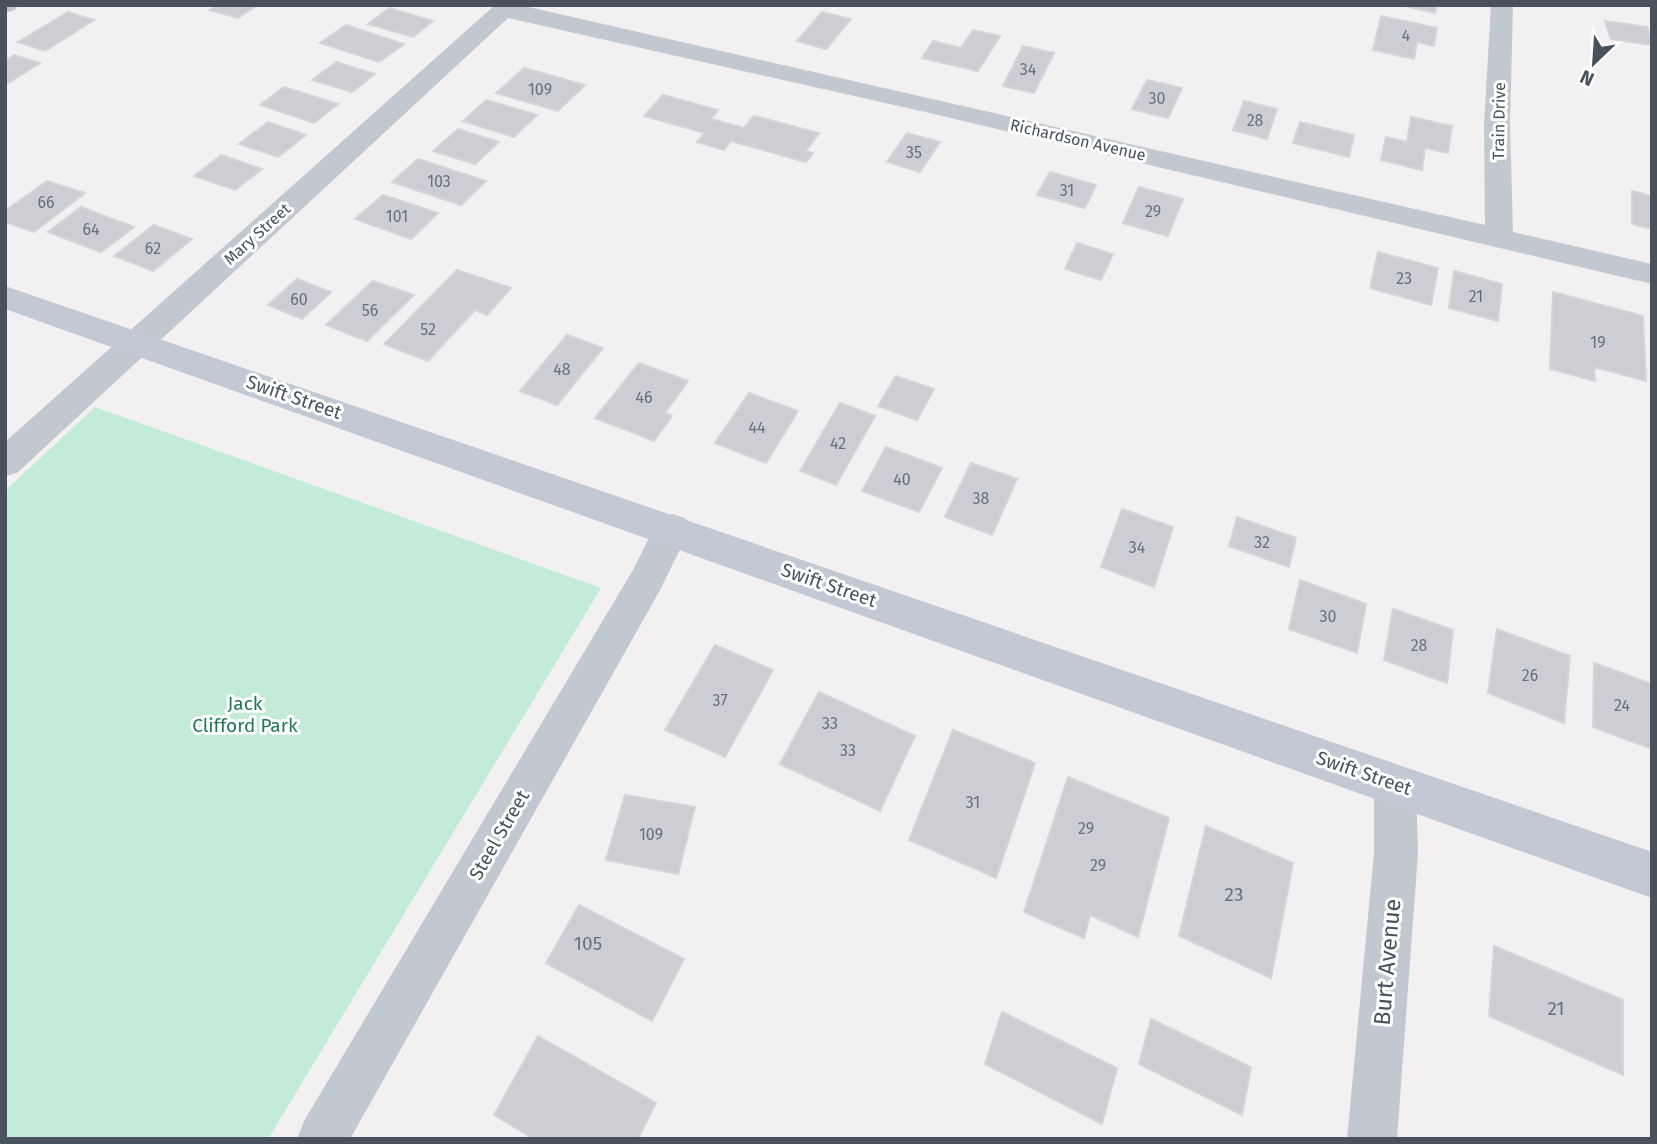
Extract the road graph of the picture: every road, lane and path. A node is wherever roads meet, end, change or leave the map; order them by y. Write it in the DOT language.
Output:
graph roads {
  1 [pos="1503,5"];
  2 [pos="506,7"];
  3 [pos="1499,238"];
  4 [pos="1652,274"];
  5 [pos="5,297"];
  6 [pos="139,342"];
  7 [pos="5,463"];
  8 [pos="672,529"];
  9 [pos="1395,785"];
  10 [pos="1652,874"];
  11 [pos="322,1139"];
  12 [pos="1372,1139"];
  1 -- 3 [label="street, Train Drive"];
  2 -- 3 [label="street, Richardson Avenue"];
  2 -- 6 [label="street, Mary Street"];
  3 -- 4 [label="street, Richardson Avenue"];
  5 -- 6 [label="main road, Swift Street"];
  6 -- 7 [label="street, Mary Street"];
  6 -- 8 [label="main road, Swift Street"];
  8 -- 9 [label="main road, Swift Street"];
  8 -- 11 [label="street, Steel Street"];
  9 -- 10 [label="main road, Swift Street"];
  9 -- 12 [label="street, Burt Avenue"];
}
